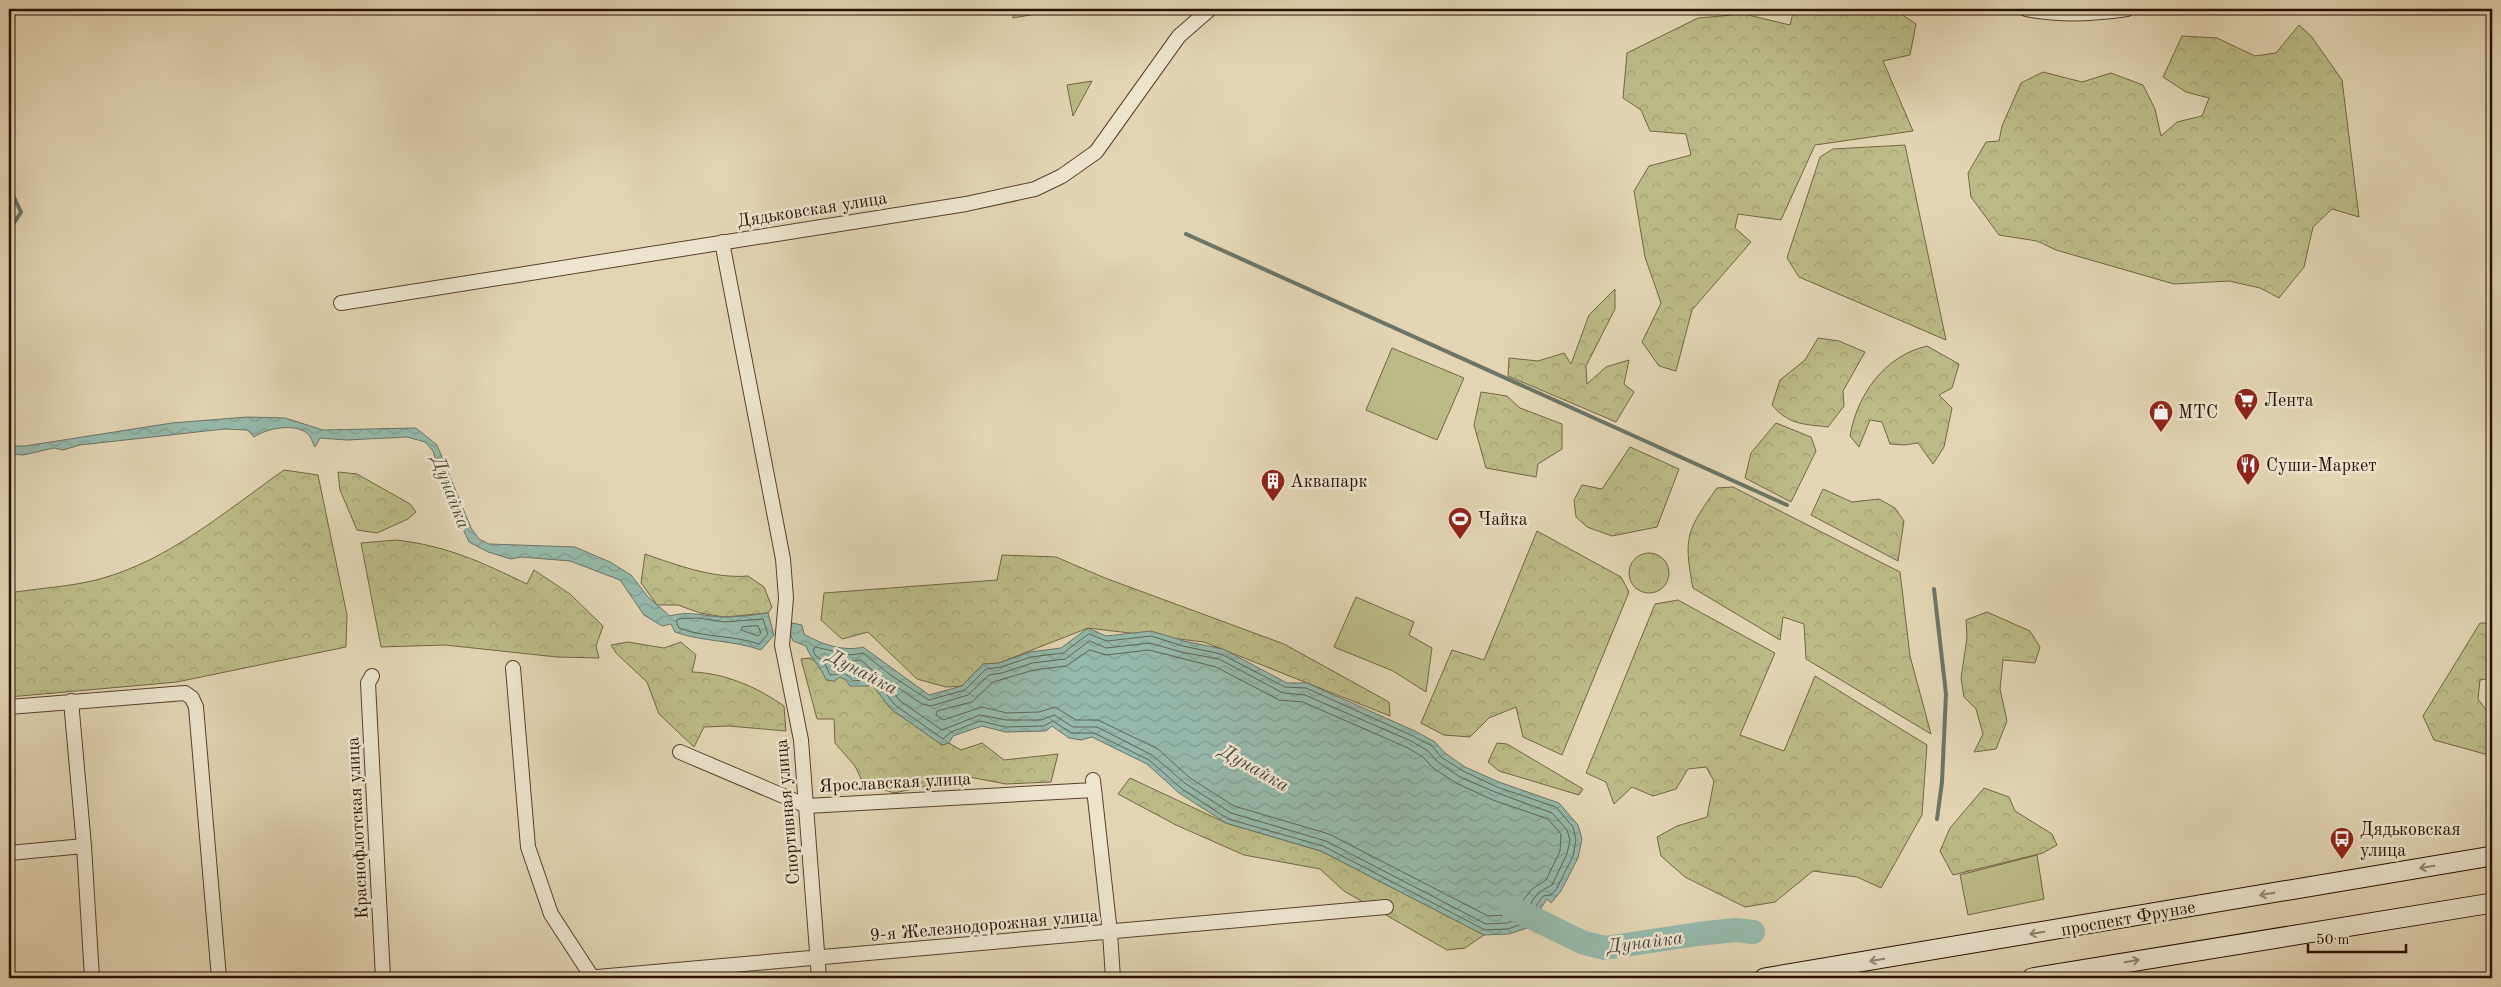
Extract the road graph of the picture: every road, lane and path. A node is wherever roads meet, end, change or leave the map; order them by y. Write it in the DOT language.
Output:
graph roads {
  1 [pos="1210,9"];
  2 [pos="2026,9"];
  3 [pos="2127,9"];
  4 [pos="722,242"];
  5 [pos="341,303"];
  6 [pos="513,668"];
  7 [pos="372,676"];
  8 [pos="71,701"];
  9 [pos="9,707"];
  10 [pos="680,752"];
  11 [pos="807,806"];
  12 [pos="84,846"];
  13 [pos="9,853"];
  14 [pos="2492,856"];
  15 [pos="2492,903"];
  16 [pos="1386,907"];
  17 [pos="1110,933"];
  18 [pos="817,957"];
  19 [pos="92,978"];
  20 [pos="219,978"];
  21 [pos="383,978"];
  22 [pos="595,978"];
  23 [pos="819,978"];
  24 [pos="1113,978"];
  25 [pos="1764,978"];
  26 [pos="2032,978"];
  1 -- 4 [label="street, Дядьковская улица"];
  2 -- 3 [label="street"];
  4 -- 5 [label="street, Дядьковская улица"];
  4 -- 11 [label="street, Спортивная улица"];
  6 -- 22 [label="street"];
  7 -- 21 [label="street, Краснофлотская улица"];
  8 -- 9 [label="street"];
  8 -- 12 [label="street"];
  8 -- 20 [label="street"];
  10 -- 11 [label="street, Ярославская улица"];
  11 -- 17 [label="street, Ярославская улица"];
  11 -- 18 [label="street, Спортивная улица"];
  12 -- 13 [label="street"];
  12 -- 19 [label="street"];
  14 -- 25 [label="main road, проспект Фрунзе, one-way"];
  26 -- 15 [label="main road, one-way"];
  16 -- 17 [label="street, 9-я Железнодорожная улица"];
  17 -- 18 [label="street, 9-я Железнодорожная улица"];
  17 -- 24 [label="street"];
  18 -- 22 [label="street, 9-я Железнодорожная улица"];
  18 -- 23 [label="street, Спортивная улица"];
}
